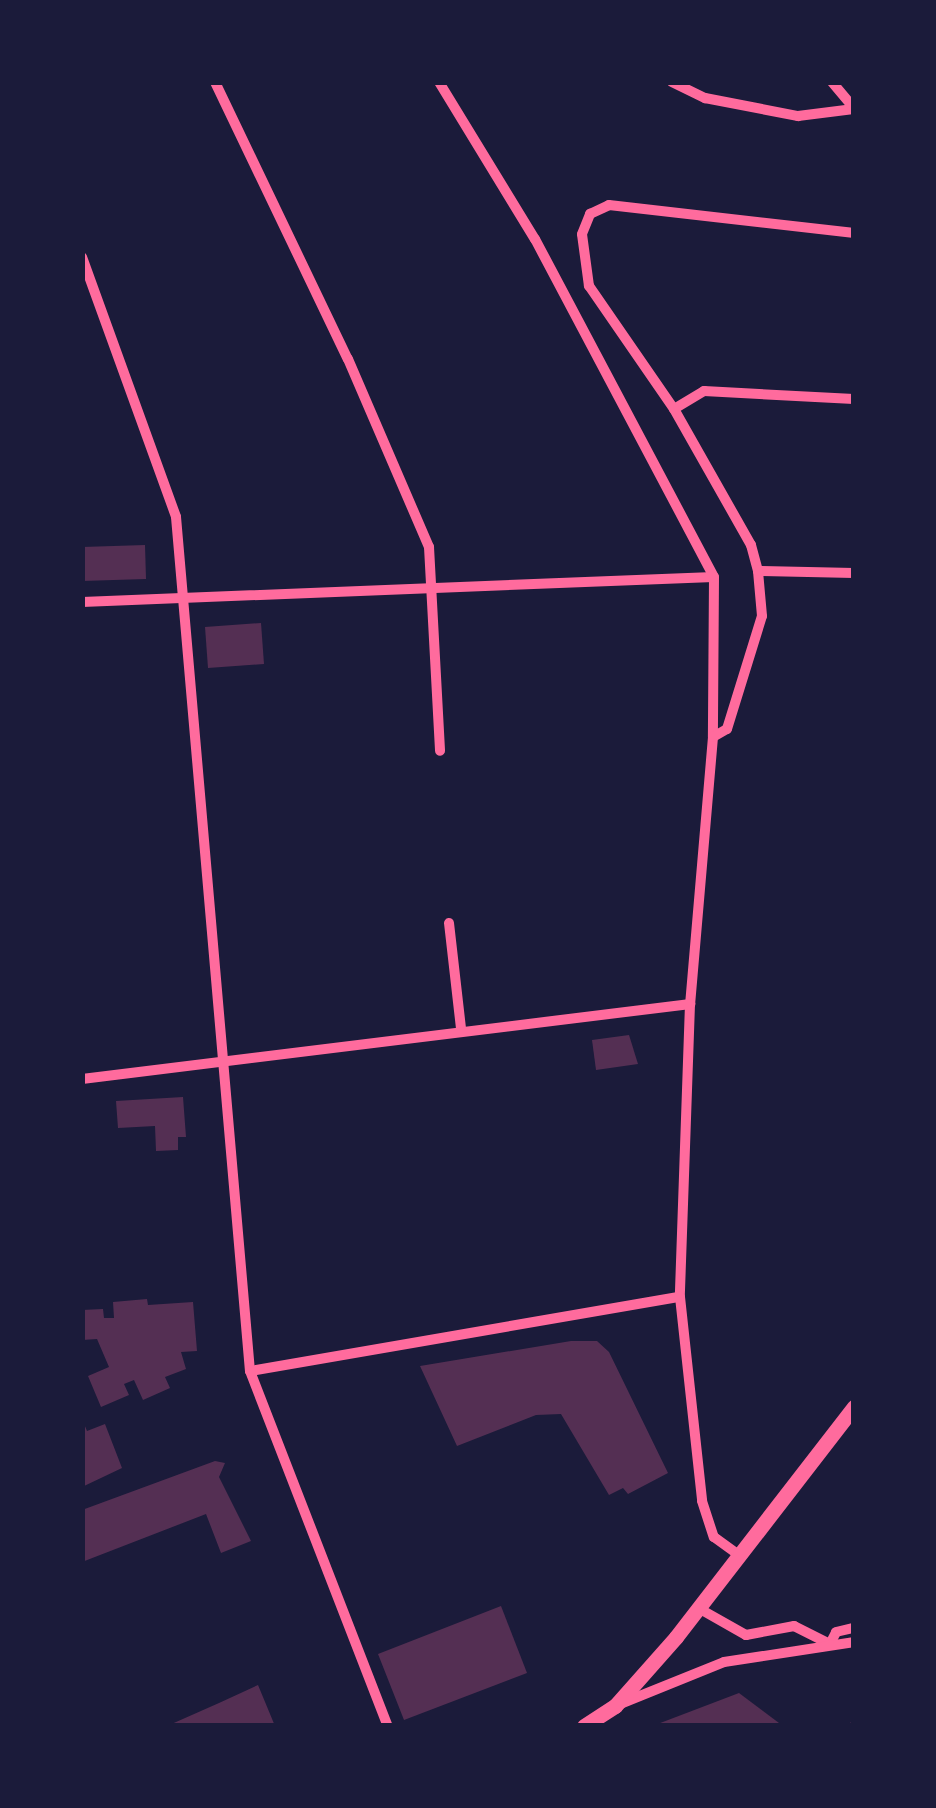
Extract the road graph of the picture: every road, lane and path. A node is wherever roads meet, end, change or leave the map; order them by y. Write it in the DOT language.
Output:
graph roads {
  1 [pos="215,82"];
  2 [pos="439,82"];
  3 [pos="672,82"];
  4 [pos="832,82"];
  5 [pos="854,108"];
  6 [pos="854,233"];
  7 [pos="82,257"];
  8 [pos="854,399"];
  9 [pos="674,408"];
  10 [pos="758,571"];
  11 [pos="854,573"];
  12 [pos="714,576"];
  13 [pos="429,588"];
  14 [pos="179,597"];
  15 [pos="82,602"];
  16 [pos="714,738"];
  17 [pos="440,751"];
  18 [pos="449,924"];
  19 [pos="690,1004"];
  20 [pos="461,1029"];
  21 [pos="220,1066"];
  22 [pos="82,1079"];
  23 [pos="680,1297"];
  24 [pos="250,1371"];
  25 [pos="854,1407"];
  26 [pos="740,1556"];
  27 [pos="700,1608"];
  28 [pos="854,1628"];
  29 [pos="854,1642"];
  30 [pos="830,1644"];
  31 [pos="615,1706"];
  32 [pos="388,1726"];
  33 [pos="584,1726"];
  1 -- 13 [label="street"];
  2 -- 12 [label="street"];
  3 -- 5 [label="street"];
  4 -- 5 [label="street"];
  6 -- 9 [label="street"];
  7 -- 14 [label="street"];
  8 -- 9 [label="street"];
  9 -- 10 [label="street"];
  10 -- 11 [label="street"];
  10 -- 16 [label="street"];
  12 -- 13 [label="street"];
  12 -- 16 [label="street"];
  13 -- 14 [label="street"];
  13 -- 17 [label="street"];
  14 -- 15 [label="street"];
  14 -- 21 [label="street"];
  16 -- 19 [label="street"];
  18 -- 20 [label="street"];
  19 -- 20 [label="street"];
  19 -- 23 [label="street"];
  20 -- 21 [label="street"];
  21 -- 22 [label="street"];
  21 -- 24 [label="street"];
  23 -- 24 [label="street"];
  23 -- 26 [label="street"];
  24 -- 32 [label="street"];
  25 -- 26 [label="street"];
  26 -- 27 [label="street"];
  27 -- 30 [label="street"];
  27 -- 31 [label="street"];
  28 -- 30 [label="street"];
  29 -- 30 [label="street"];
  30 -- 31 [label="street"];
  31 -- 33 [label="street"];
}
